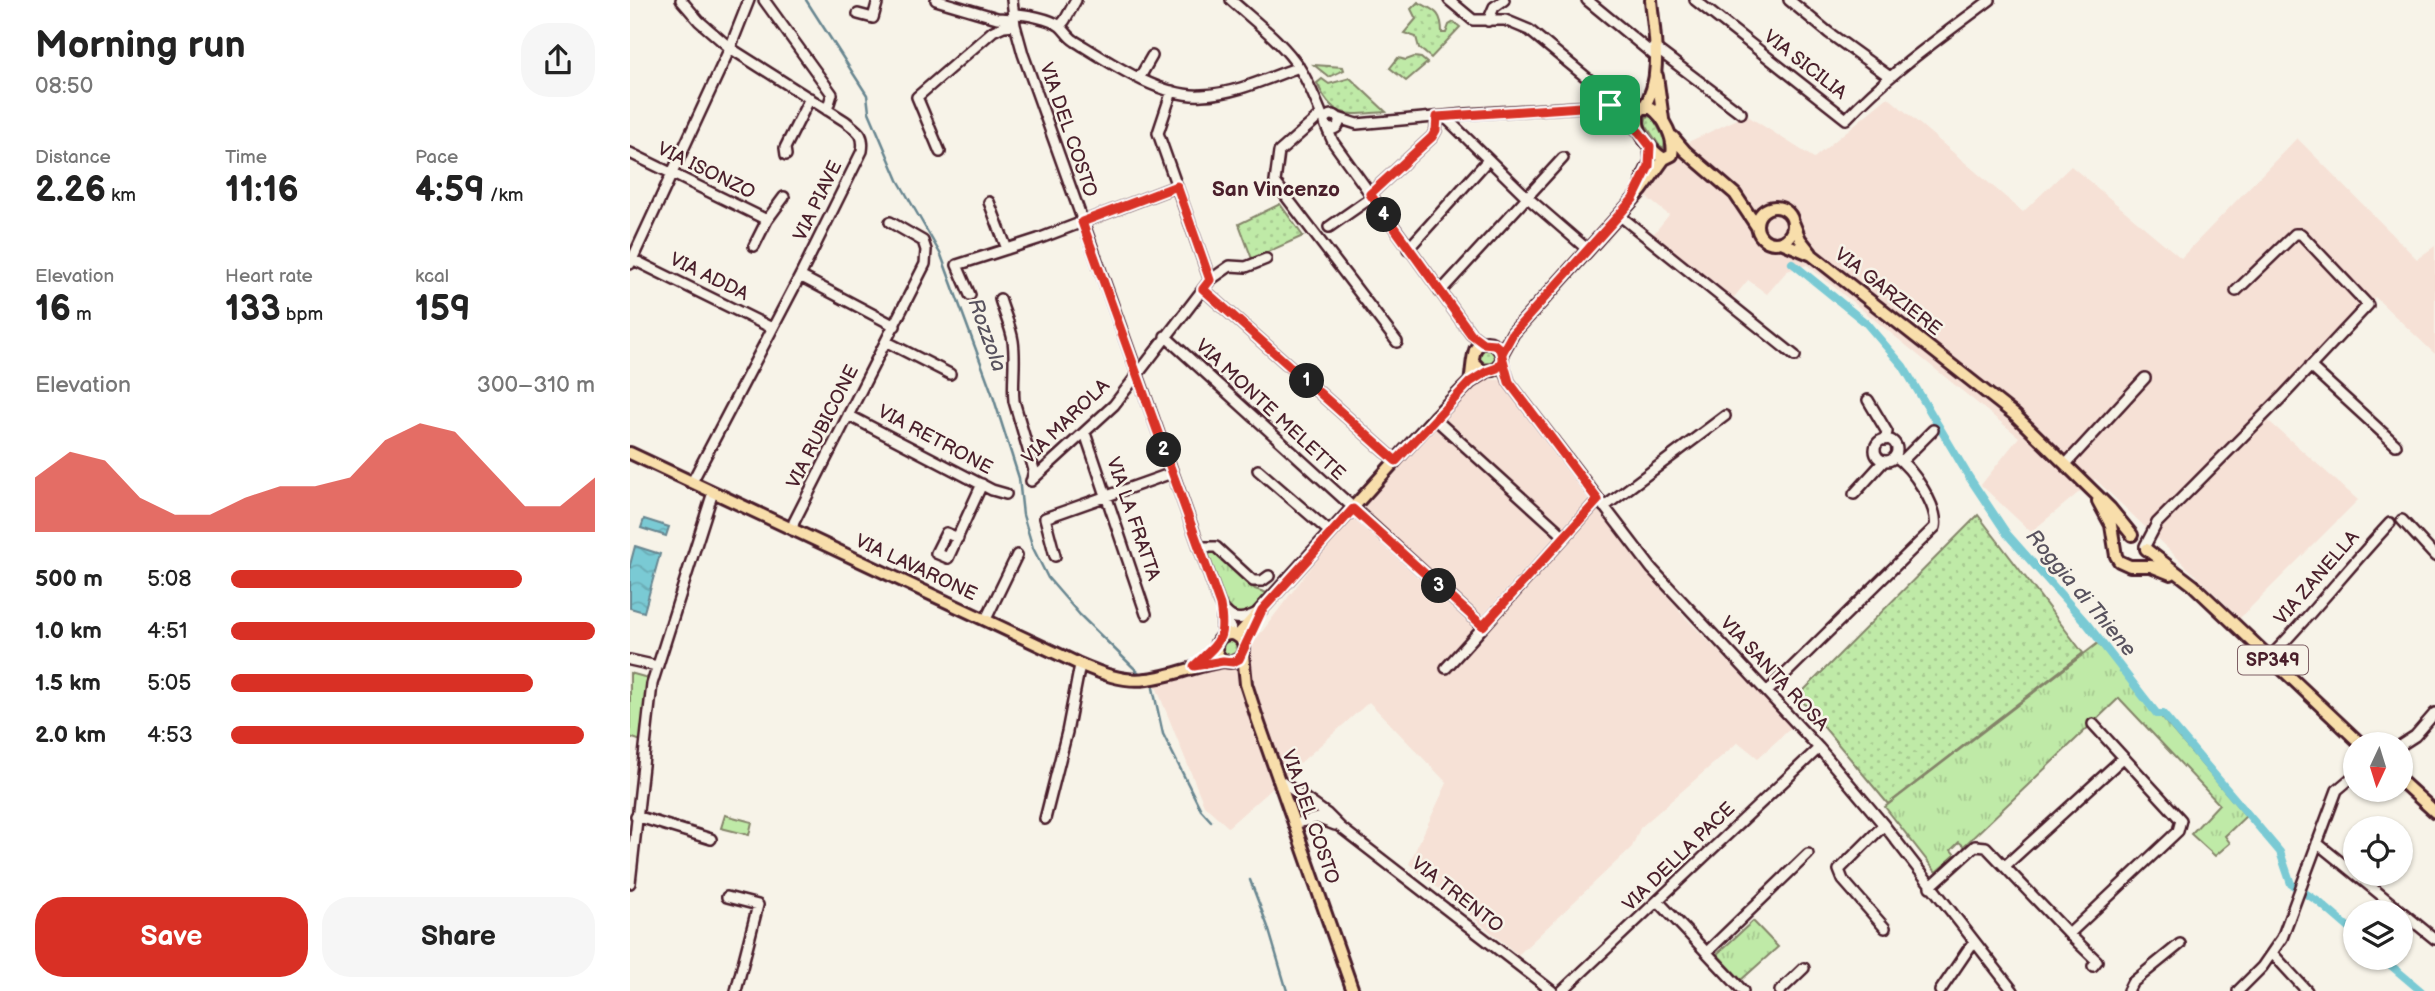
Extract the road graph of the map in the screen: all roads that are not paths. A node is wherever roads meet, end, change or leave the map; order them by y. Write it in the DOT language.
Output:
graph roads {
  1 [pos="681,0"];
  2 [pos="749,0"];
  3 [pos="764,0"];
  4 [pos="878,0"];
  5 [pos="936,0"];
  6 [pos="1013,0"];
  7 [pos="1076,0"];
  8 [pos="1231,0"];
  9 [pos="1449,0"];
  10 [pos="1504,0"];
  11 [pos="1587,0"];
  12 [pos="1651,0"];
  13 [pos="1695,0"];
  14 [pos="1789,0"];
  15 [pos="1990,0"];
  16 [pos="858,14"];
  17 [pos="1015,19"];
  18 [pos="1488,21"];
  19 [pos="1060,26"];
  20 [pos="730,48"];
  21 [pos="1152,56"];
  22 [pos="1655,57"];
  23 [pos="1299,67"];
  24 [pos="1140,77"];
  25 [pos="1890,77"];
  26 [pos="1172,91"];
  27 [pos="810,98"];
  28 [pos="1610,105"];
  29 [pos="827,110"];
  30 [pos="1640,111"];
  31 [pos="1741,113"];
  32 [pos="1440,116"];
  33 [pos="1323,117"];
  34 [pos="1336,121"];
  35 [pos="1667,129"];
  36 [pos="1639,132"];
  37 [pos="1336,145"];
  38 [pos="1650,146"];
  39 [pos="940,152"];
  40 [pos="630,153"];
  41 [pos="786,155"];
  42 [pos="1563,158"];
  43 [pos="1666,158"];
  44 [pos="1488,160"];
  45 [pos="1704,168"];
  46 [pos="671,174"];
  47 [pos="1177,186"];
  48 [pos="1735,194"];
  49 [pos="1371,196"];
  50 [pos="784,197"];
  51 [pos="1528,198"];
  52 [pos="1633,199"];
  53 [pos="989,202"];
  54 [pos="1767,209"];
  55 [pos="1619,215"];
  56 [pos="767,220"];
  57 [pos="890,222"];
  58 [pos="1082,222"];
  59 [pos="1793,222"];
  60 [pos="1329,227"];
  61 [pos="1757,227"];
  62 [pos="1781,242"];
  63 [pos="754,246"];
  64 [pos="1007,249"];
  65 [pos="1408,249"];
  66 [pos="1588,250"];
  67 [pos="1812,256"];
  68 [pos="1266,259"];
  69 [pos="631,260"];
  70 [pos="800,276"];
  71 [pos="1210,280"];
  72 [pos="1203,289"];
  73 [pos="2236,291"];
  74 [pos="1440,292"];
  75 [pos="970,295"];
  76 [pos="1000,299"];
  77 [pos="895,326"];
  78 [pos="772,328"];
  79 [pos="1471,334"];
  80 [pos="1164,336"];
  81 [pos="887,342"];
  82 [pos="1397,342"];
  83 [pos="1495,350"];
  84 [pos="1795,356"];
  85 [pos="1474,357"];
  86 [pos="2311,366"];
  87 [pos="1488,372"];
  88 [pos="950,374"];
  89 [pos="1136,374"];
  90 [pos="2145,379"];
  91 [pos="1470,382"];
  92 [pos="1509,382"];
  93 [pos="1868,400"];
  94 [pos="848,415"];
  95 [pos="1724,416"];
  96 [pos="1434,418"];
  97 [pos="1933,430"];
  98 [pos="1086,436"];
  99 [pos="1885,440"];
  100 [pos="2396,445"];
  101 [pos="630,453"];
  102 [pos="1899,458"];
  103 [pos="1396,461"];
  104 [pos="1884,461"];
  105 [pos="2066,464"];
  106 [pos="1258,470"];
  107 [pos="1172,473"];
  108 [pos="692,482"];
  109 [pos="982,484"];
  110 [pos="2093,491"];
  111 [pos="713,492"];
  112 [pos="1006,494"];
  113 [pos="1854,494"];
  114 [pos="1106,497"];
  115 [pos="1601,503"];
  116 [pos="1353,509"];
  117 [pos="2402,520"];
  118 [pos="2157,523"];
  119 [pos="2390,523"];
  120 [pos="792,530"];
  121 [pos="1331,533"];
  122 [pos="2133,535"];
  123 [pos="1564,536"];
  124 [pos="958,538"];
  125 [pos="1199,547"];
  126 [pos="2115,547"];
  127 [pos="2146,547"];
  128 [pos="1017,555"];
  129 [pos="1055,556"];
  130 [pos="2435,556"];
  131 [pos="2136,565"];
  132 [pos="1269,576"];
  133 [pos="2184,578"];
  134 [pos="1220,605"];
  135 [pos="1262,610"];
  136 [pos="1146,614"];
  137 [pos="986,619"];
  138 [pos="1483,626"];
  139 [pos="1227,638"];
  140 [pos="1244,651"];
  141 [pos="2270,657"];
  142 [pos="630,660"];
  143 [pos="1226,662"];
  144 [pos="1080,665"];
  145 [pos="657,666"];
  146 [pos="1194,666"];
  147 [pos="1446,668"];
  148 [pos="1246,684"];
  149 [pos="1767,692"];
  150 [pos="2435,713"];
  151 [pos="2093,724"];
  152 [pos="2348,732"];
  153 [pos="2413,737"];
  154 [pos="1819,748"];
  155 [pos="2123,758"];
  156 [pos="1279,780"];
  157 [pos="635,782"];
  158 [pos="2343,785"];
  159 [pos="2413,792"];
  160 [pos="1310,802"];
  161 [pos="1290,810"];
  162 [pos="2435,811"];
  163 [pos="636,817"];
  164 [pos="1045,819"];
  165 [pos="1294,824"];
  166 [pos="1884,825"];
  167 [pos="1340,827"];
  168 [pos="711,839"];
  169 [pos="2317,843"];
  170 [pos="1808,854"];
  171 [pos="2006,866"];
  172 [pos="630,883"];
  173 [pos="1930,887"];
  174 [pos="727,897"];
  175 [pos="1658,901"];
  176 [pos="1885,928"];
  177 [pos="2069,934"];
  178 [pos="2435,939"];
  179 [pos="1975,941"];
  180 [pos="2180,944"];
  181 [pos="1707,952"];
  182 [pos="2272,953"];
  183 [pos="2093,966"];
  184 [pos="1804,968"];
  185 [pos="736,991"];
  186 [pos="1353,991"];
  187 [pos="1552,991"];
  188 [pos="1562,991"];
  189 [pos="1743,991"];
  190 [pos="1780,991"];
  191 [pos="1940,991"];
  192 [pos="2013,991"];
  193 [pos="2128,991"];
  194 [pos="2238,991"];
  195 [pos="2307,991"];
  1 -- 20 [label="street, VIA PIAVE"];
  2 -- 20 [label="street"];
  3 -- 29 [label="street"];
  4 -- 16 [label="street"];
  5 -- 17 [label="street"];
  6 -- 17 [label="street, VIA DEL COSTO"];
  7 -- 19 [label="street"];
  8 -- 23 [label="street"];
  9 -- 18 [label="street"];
  10 -- 18 [label="street"];
  11 -- 22 [label="street"];
  12 -- 22 [label="main road"];
  13 -- 25 [label="street, VIA SICILIA"];
  14 -- 25 [label="street"];
  15 -- 25 [label="street"];
  17 -- 19 [label="street"];
  17 -- 39 [label="street"];
  17 -- 58 [label="street, VIA DEL COSTO"];
  18 -- 28 [label="street"];
  19 -- 24 [label="street"];
  20 -- 27 [label="street, VIA PIAVE"];
  20 -- 46 [label="street"];
  21 -- 24 [label="street"];
  22 -- 30 [label="main road"];
  22 -- 31 [label="street"];
  22 -- 35 [label="main road"];
  23 -- 26 [label="street"];
  23 -- 33 [label="street"];
  24 -- 26 [label="street"];
  26 -- 47 [label="street"];
  27 -- 29 [label="street, VIA PIAVE"];
  27 -- 41 [label="street"];
  28 -- 30 [label="street"];
  28 -- 32 [label="street"];
  28 -- 36 [label="street"];
  29 -- 70 [label="street, VIA PIAVE"];
  30 -- 35 [label="main road, VIA GARZIERE"];
  30 -- 36 [label="main road"];
  32 -- 34 [label="street"];
  32 -- 44 [label="street"];
  32 -- 49 [label="street"];
  33 -- 34 [label="street"];
  33 -- 34 [label="street"];
  33 -- 37 [label="street"];
  33 -- 82 [label="street"];
  34 -- 37 [label="street"];
  35 -- 43 [label="main road"];
  35 -- 45 [label="main road, VIA GARZIERE"];
  36 -- 38 [label="main road"];
  37 -- 49 [label="street"];
  38 -- 43 [label="main road"];
  38 -- 52 [label="main road"];
  40 -- 46 [label="street, VIA ISONZO"];
  42 -- 51 [label="street"];
  43 -- 45 [label="main road, VIA GARZIERE"];
  43 -- 52 [label="main road"];
  44 -- 51 [label="street"];
  44 -- 65 [label="street"];
  45 -- 48 [label="main road, VIA GARZIERE"];
  46 -- 56 [label="street, VIA ISONZO"];
  46 -- 69 [label="street"];
  47 -- 58 [label="street"];
  47 -- 71 [label="street"];
  48 -- 54 [label="main road, VIA GARZIERE"];
  48 -- 61 [label="main road, VIA GARZIERE"];
  49 -- 60 [label="street"];
  49 -- 65 [label="street"];
  50 -- 56 [label="street, VIA ISONZO"];
  51 -- 66 [label="street"];
  51 -- 74 [label="street"];
  52 -- 55 [label="main road"];
  53 -- 64 [label="street"];
  54 -- 59 [label="main road, VIA GARZIERE"];
  54 -- 61 [label="main road"];
  55 -- 66 [label="main road"];
  55 -- 84 [label="street"];
  56 -- 63 [label="street, VIA ISONZO"];
  57 -- 77 [label="street, VIA RUBICONE"];
  58 -- 64 [label="street"];
  58 -- 89 [label="street, VIA DEL COSTO"];
  59 -- 62 [label="main road"];
  59 -- 67 [label="main road, VIA GARZIERE"];
  61 -- 62 [label="main road, VIA GARZIERE"];
  62 -- 67 [label="main road, VIA GARZIERE"];
  64 -- 75 [label="street"];
  65 -- 74 [label="street"];
  66 -- 83 [label="main road"];
  67 -- 105 [label="main road, VIA GARZIERE"];
  68 -- 71 [label="street"];
  69 -- 78 [label="street, VIA ADDA"];
  70 -- 77 [label="street"];
  70 -- 78 [label="street, VIA PIAVE"];
  71 -- 72 [label="street"];
  72 -- 80 [label="street"];
  72 -- 103 [label="street"];
  73 -- 86 [label="street"];
  74 -- 79 [label="street"];
  76 -- 89 [label="street, VIA MAROLA"];
  77 -- 81 [label="street, VIA RUBICONE"];
  78 -- 108 [label="street, VIA PIAVE"];
  79 -- 83 [label="street"];
  79 -- 85 [label="street"];
  80 -- 89 [label="street"];
  80 -- 116 [label="street, VIA MONTE MELETTE"];
  81 -- 88 [label="street"];
  81 -- 94 [label="street, VIA RUBICONE"];
  83 -- 85 [label="main road"];
  83 -- 87 [label="main road"];
  83 -- 92 [label="street, VIA SANTA ROSA"];
  85 -- 87 [label="main road"];
  85 -- 91 [label="main road"];
  86 -- 100 [label="street"];
  86 -- 118 [label="street"];
  87 -- 91 [label="main road"];
  87 -- 92 [label="street, VIA SANTA ROSA"];
  89 -- 107 [label="street, VIA DEL COSTO"];
  90 -- 105 [label="street"];
  91 -- 96 [label="main road"];
  92 -- 115 [label="street, VIA SANTA ROSA"];
  93 -- 99 [label="street"];
  94 -- 109 [label="street, VIA RETRONE"];
  94 -- 120 [label="street, VIA RUBICONE"];
  95 -- 115 [label="street"];
  96 -- 103 [label="main road"];
  96 -- 123 [label="street"];
  97 -- 102 [label="street"];
  98 -- 114 [label="street, VIA LA FRATTA"];
  99 -- 102 [label="street"];
  99 -- 104 [label="street"];
  101 -- 108 [label="main road, VIA LAVARONE"];
  102 -- 104 [label="street"];
  102 -- 149 [label="street"];
  103 -- 116 [label="main road"];
  104 -- 113 [label="street"];
  105 -- 110 [label="main road, VIA GARZIERE"];
  106 -- 121 [label="street"];
  107 -- 114 [label="street"];
  107 -- 125 [label="street, VIA DEL COSTO"];
  108 -- 111 [label="main road, VIA LAVARONE"];
  109 -- 112 [label="street, VIA RETRONE"];
  109 -- 124 [label="street"];
  110 -- 122 [label="main road"];
  110 -- 126 [label="main road"];
  111 -- 120 [label="main road, VIA LAVARONE"];
  111 -- 145 [label="street"];
  114 -- 129 [label="street"];
  114 -- 136 [label="street, VIA LA FRATTA"];
  115 -- 123 [label="street"];
  115 -- 149 [label="street, VIA SANTA ROSA"];
  116 -- 121 [label="main road"];
  116 -- 138 [label="street, VIA MONTE MELETTE"];
  117 -- 130 [label="street"];
  118 -- 122 [label="street"];
  118 -- 127 [label="street"];
  119 -- 141 [label="street, VIA ZANELLA"];
  120 -- 137 [label="main road, VIA LAVARONE"];
  121 -- 135 [label="main road"];
  122 -- 126 [label="main road"];
  122 -- 127 [label="main road"];
  123 -- 138 [label="street"];
  125 -- 132 [label="street"];
  125 -- 134 [label="street, VIA DEL COSTO"];
  126 -- 131 [label="main road"];
  127 -- 131 [label="main road"];
  127 -- 133 [label="main road, SP349"];
  128 -- 137 [label="street"];
  131 -- 133 [label="main road, SP349"];
  133 -- 141 [label="main road, SP349"];
  134 -- 135 [label="street"];
  134 -- 139 [label="street, VIA DEL COSTO"];
  135 -- 139 [label="main road, VIA LAVARONE"];
  135 -- 140 [label="main road"];
  137 -- 144 [label="main road, VIA LAVARONE"];
  138 -- 147 [label="street"];
  139 -- 140 [label="main road"];
  139 -- 143 [label="main road"];
  139 -- 146 [label="main road, VIA LAVARONE"];
  140 -- 143 [label="main road"];
  140 -- 148 [label="main road, VIA DEL COSTO"];
  141 -- 152 [label="main road, SP349"];
  142 -- 145 [label="street"];
  143 -- 146 [label="main road, VIA LAVARONE"];
  143 -- 148 [label="main road"];
  144 -- 146 [label="main road, VIA LAVARONE"];
  144 -- 164 [label="street"];
  145 -- 157 [label="street"];
  148 -- 156 [label="main road, VIA DEL COSTO"];
  149 -- 154 [label="street, VIA SANTA ROSA"];
  150 -- 153 [label="street"];
  151 -- 155 [label="street"];
  154 -- 166 [label="street, VIA SANTA ROSA"];
  154 -- 175 [label="street, VIA DELLA PACE"];
  155 -- 171 [label="street"];
  155 -- 177 [label="street"];
  156 -- 160 [label="street, VIA TRENTO"];
  156 -- 161 [label="main road, VIA DEL COSTO"];
  157 -- 163 [label="street"];
  158 -- 169 [label="street"];
  159 -- 162 [label="main road"];
  160 -- 161 [label="street"];
  160 -- 167 [label="street, VIA TRENTO"];
  161 -- 165 [label="main road, VIA DEL COSTO"];
  163 -- 168 [label="street"];
  163 -- 172 [label="street"];
  165 -- 167 [label="street, VIA TRENTO"];
  165 -- 186 [label="main road, VIA DEL COSTO"];
  166 -- 173 [label="street, VIA SANTA ROSA"];
  166 -- 176 [label="street"];
  167 -- 187 [label="street, VIA TRENTO"];
  169 -- 178 [label="street"];
  169 -- 182 [label="street"];
  170 -- 181 [label="street"];
  171 -- 173 [label="street"];
  171 -- 177 [label="street"];
  173 -- 179 [label="street, VIA SANTA ROSA"];
  174 -- 185 [label="street"];
  175 -- 181 [label="street"];
  175 -- 188 [label="street, VIA DELLA PACE"];
  177 -- 183 [label="street"];
  179 -- 191 [label="street"];
  179 -- 192 [label="street, VIA SANTA ROSA"];
  180 -- 193 [label="street"];
  181 -- 189 [label="street"];
  182 -- 194 [label="street"];
  182 -- 195 [label="street"];
  184 -- 190 [label="street"];
}
